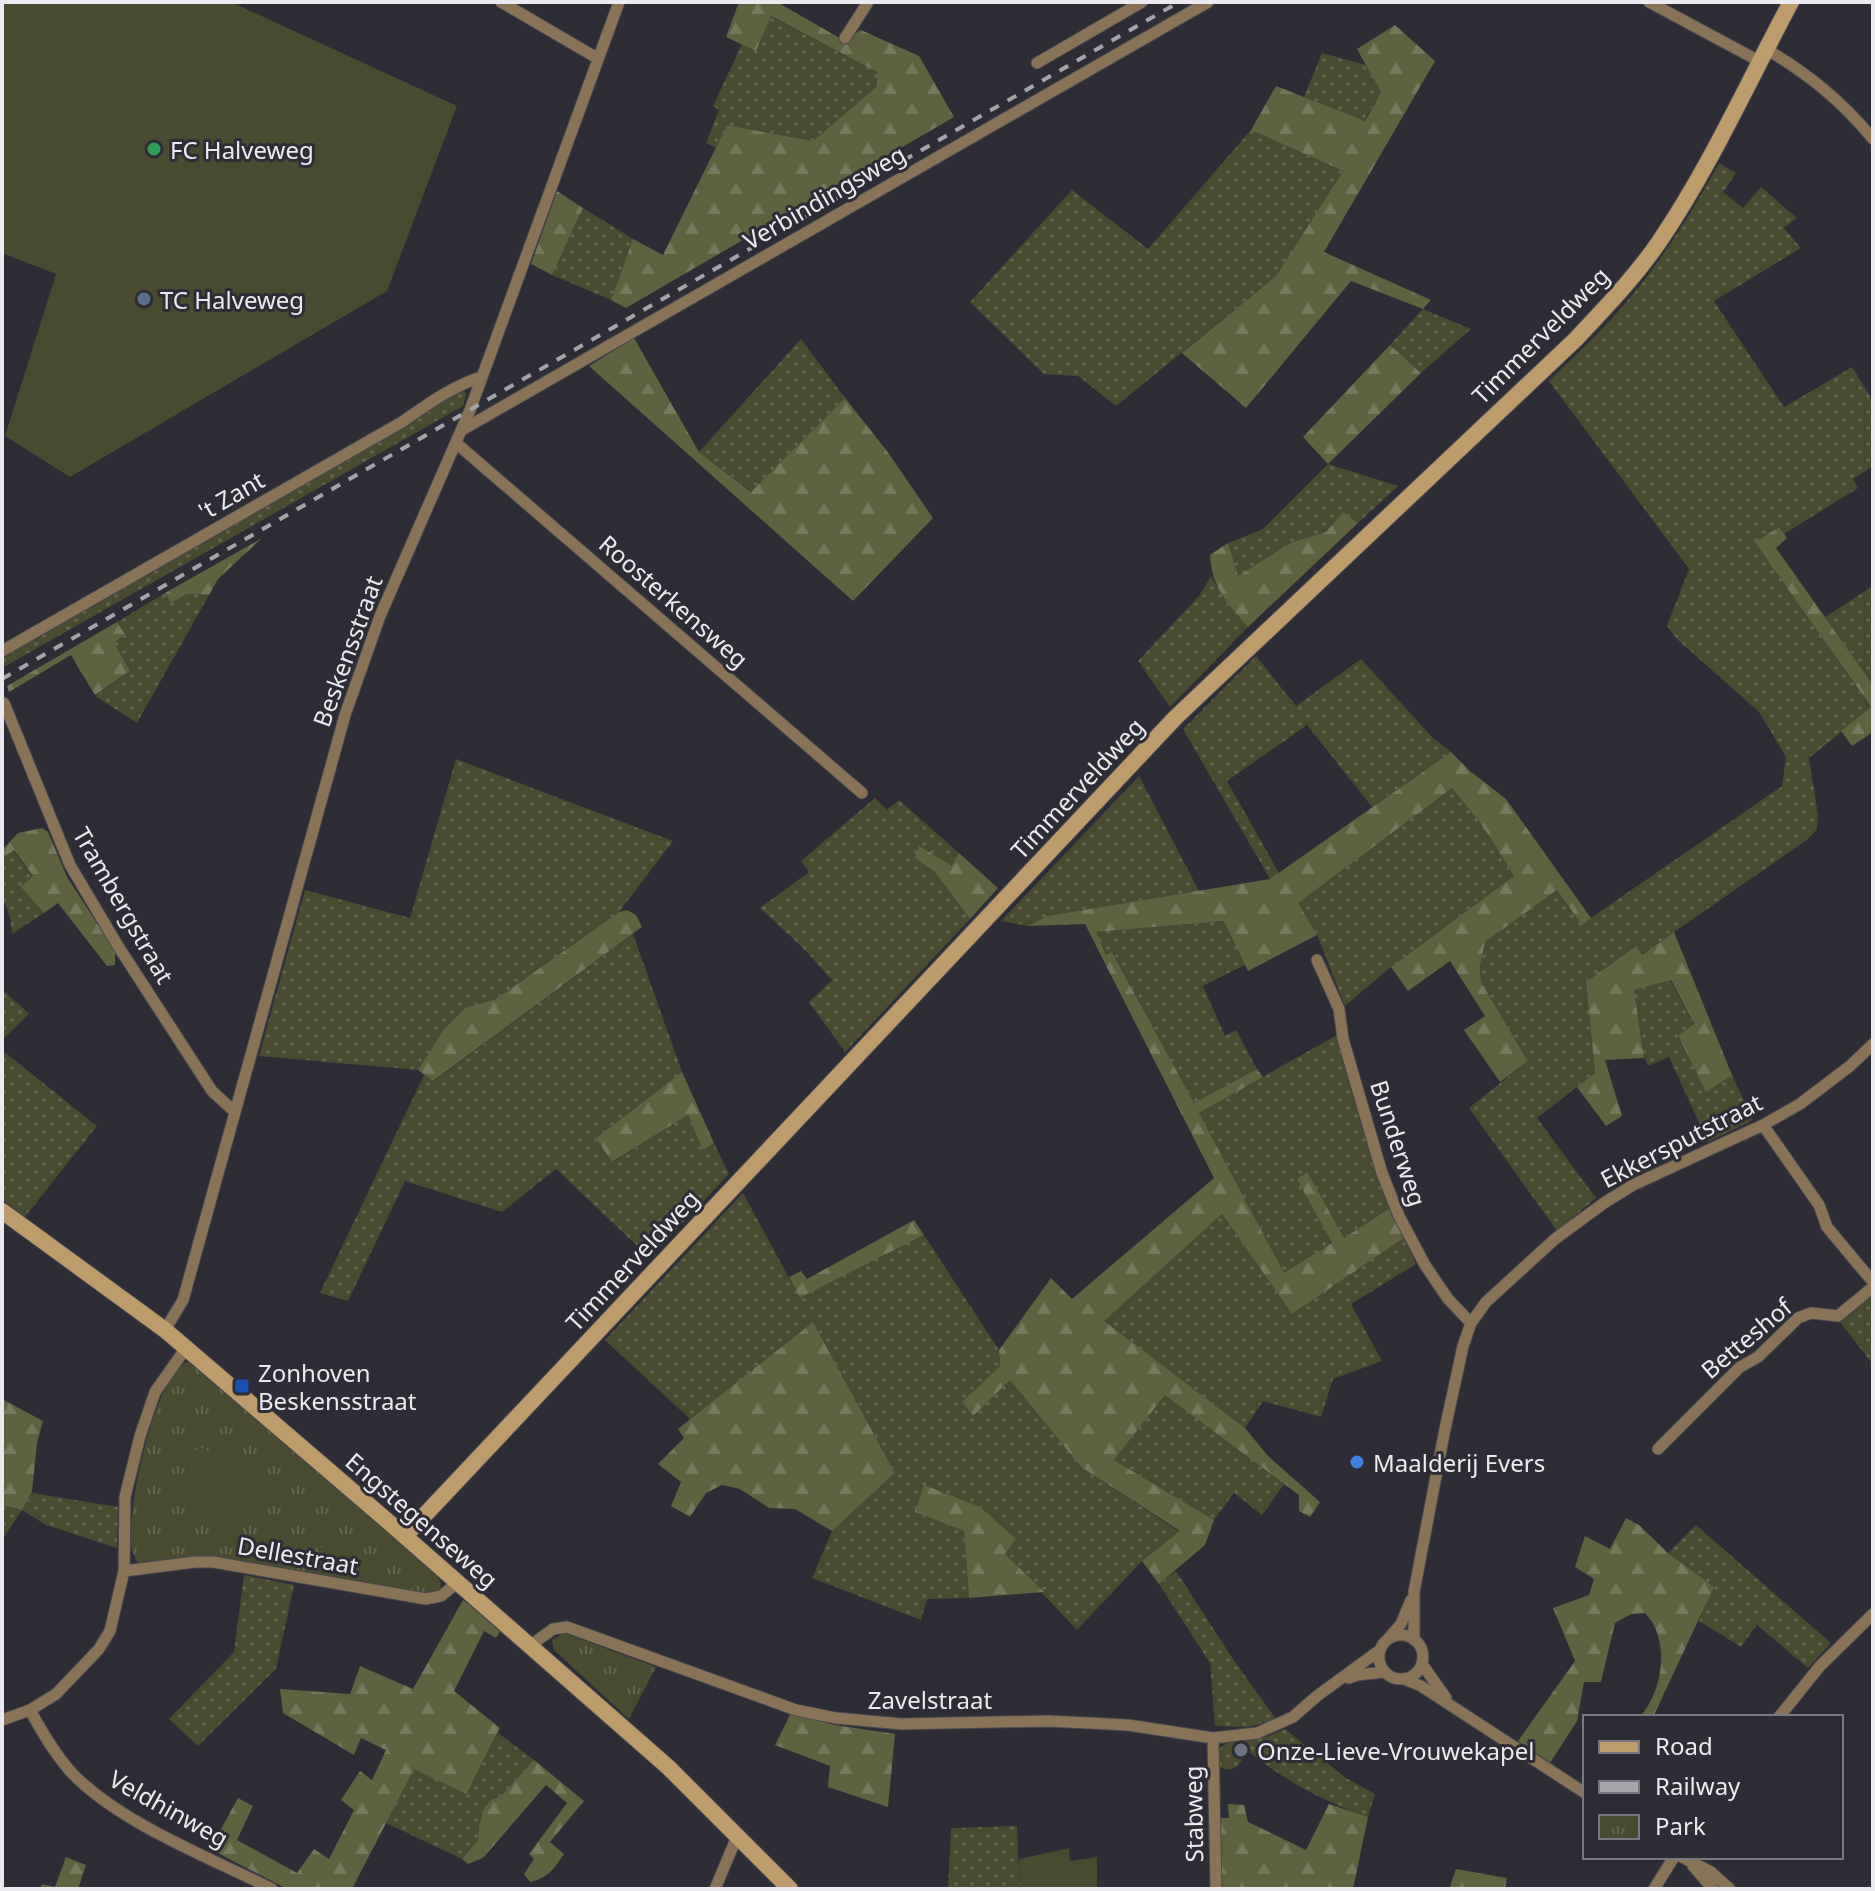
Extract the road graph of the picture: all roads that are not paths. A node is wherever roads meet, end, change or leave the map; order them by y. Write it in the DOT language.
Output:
graph roads {
  1 [pos="501,2"];
  2 [pos="619,2"];
  3 [pos="868,2"];
  4 [pos="1142,2"];
  5 [pos="1208,2"];
  6 [pos="1649,2"];
  7 [pos="1791,2"];
  8 [pos="845,38"];
  9 [pos="1763,55"];
  10 [pos="597,58"];
  11 [pos="1037,63"];
  12 [pos="1873,139"];
  13 [pos="481,377"];
  14 [pos="462,431"];
  15 [pos="456,443"];
  16 [pos="2,651"];
  17 [pos="4,703"];
  18 [pos="862,793"];
  19 [pos="1317,960"];
  20 [pos="1873,1044"];
  21 [pos="235,1112"];
  22 [pos="1763,1125"];
  23 [pos="2,1211"];
  24 [pos="1873,1284"];
  25 [pos="1471,1323"];
  26 [pos="165,1330"];
  27 [pos="186,1348"];
  28 [pos="1658,1449"];
  29 [pos="405,1536"];
  30 [pos="124,1571"];
  31 [pos="458,1582"];
  32 [pos="1414,1592"];
  33 [pos="1873,1614"];
  34 [pos="1388,1639"];
  35 [pos="1414,1640"];
  36 [pos="531,1645"];
  37 [pos="1380,1650"];
  38 [pos="1422,1664"];
  39 [pos="1385,1672"];
  40 [pos="1404,1679"];
  41 [pos="1333,1685"];
  42 [pos="1454,1708"];
  43 [pos="30,1710"];
  44 [pos="1781,1715"];
  45 [pos="2,1720"];
  46 [pos="1213,1738"];
  47 [pos="1583,1792"];
  48 [pos="738,1834"];
  49 [pos="1673,1859"];
  50 [pos="1686,1860"];
  51 [pos="272,1889"];
  52 [pos="715,1889"];
  53 [pos="790,1889"];
  54 [pos="1216,1889"];
  55 [pos="1654,1889"];
  56 [pos="1713,1889"];
  57 [pos="1730,1889"];
  1 -- 10 [label="street"];
  2 -- 10 [label="street, Beskensstraat"];
  3 -- 8 [label="street"];
  4 -- 11 [label="street"];
  5 -- 14 [label="street, Verbindingsweg"];
  6 -- 9 [label="street"];
  7 -- 9 [label="street, Timmerveldweg"];
  9 -- 12 [label="street"];
  9 -- 29 [label="street, Timmerveldweg"];
  10 -- 13 [label="street, Beskensstraat"];
  13 -- 14 [label="street, Beskensstraat"];
  13 -- 16 [label="street, 't Zant"];
  14 -- 15 [label="street, Beskensstraat"];
  15 -- 18 [label="street, Roosterkensweg"];
  15 -- 21 [label="street, Beskensstraat"];
  17 -- 21 [label="street, Trambergstraat"];
  19 -- 25 [label="street, Bunderweg"];
  20 -- 22 [label="street, Ekkersputstraat"];
  21 -- 26 [label="street, Beskensstraat"];
  22 -- 24 [label="street, Betteshof"];
  22 -- 25 [label="street, Ekkersputstraat"];
  23 -- 26 [label="street, Engstegenseweg"];
  24 -- 28 [label="street, Betteshof"];
  25 -- 32 [label="street, Ekkersputstraat"];
  26 -- 27 [label="street, Engstegenseweg"];
  27 -- 29 [label="street, Engstegenseweg"];
  27 -- 30 [label="street"];
  29 -- 31 [label="street, Engstegenseweg"];
  30 -- 31 [label="street, Dellestraat"];
  30 -- 43 [label="street"];
  31 -- 36 [label="street, Engstegenseweg"];
  32 -- 34 [label="street, Ekkersputstraat"];
  32 -- 35 [label="street, Ekkersputstraat"];
  33 -- 44 [label="street"];
  34 -- 35 [label="street"];
  34 -- 37 [label="street, Zavelstraat"];
  35 -- 38 [label="street"];
  36 -- 46 [label="street, Zavelstraat"];
  36 -- 48 [label="street, Engstegenseweg"];
  37 -- 39 [label="street"];
  37 -- 41 [label="street, Zavelstraat"];
  38 -- 40 [label="street"];
  38 -- 42 [label="street"];
  39 -- 40 [label="street"];
  39 -- 41 [label="street, Zavelstraat"];
  40 -- 42 [label="street"];
  41 -- 46 [label="street, Zavelstraat"];
  42 -- 47 [label="street"];
  43 -- 45 [label="street"];
  43 -- 51 [label="street, Veldhinweg"];
  46 -- 54 [label="street, Stabweg"];
  48 -- 52 [label="street"];
  48 -- 53 [label="street, Engstegenseweg"];
  49 -- 55 [label="street"];
  50 -- 56 [label="street"];
  50 -- 57 [label="street"];
}
